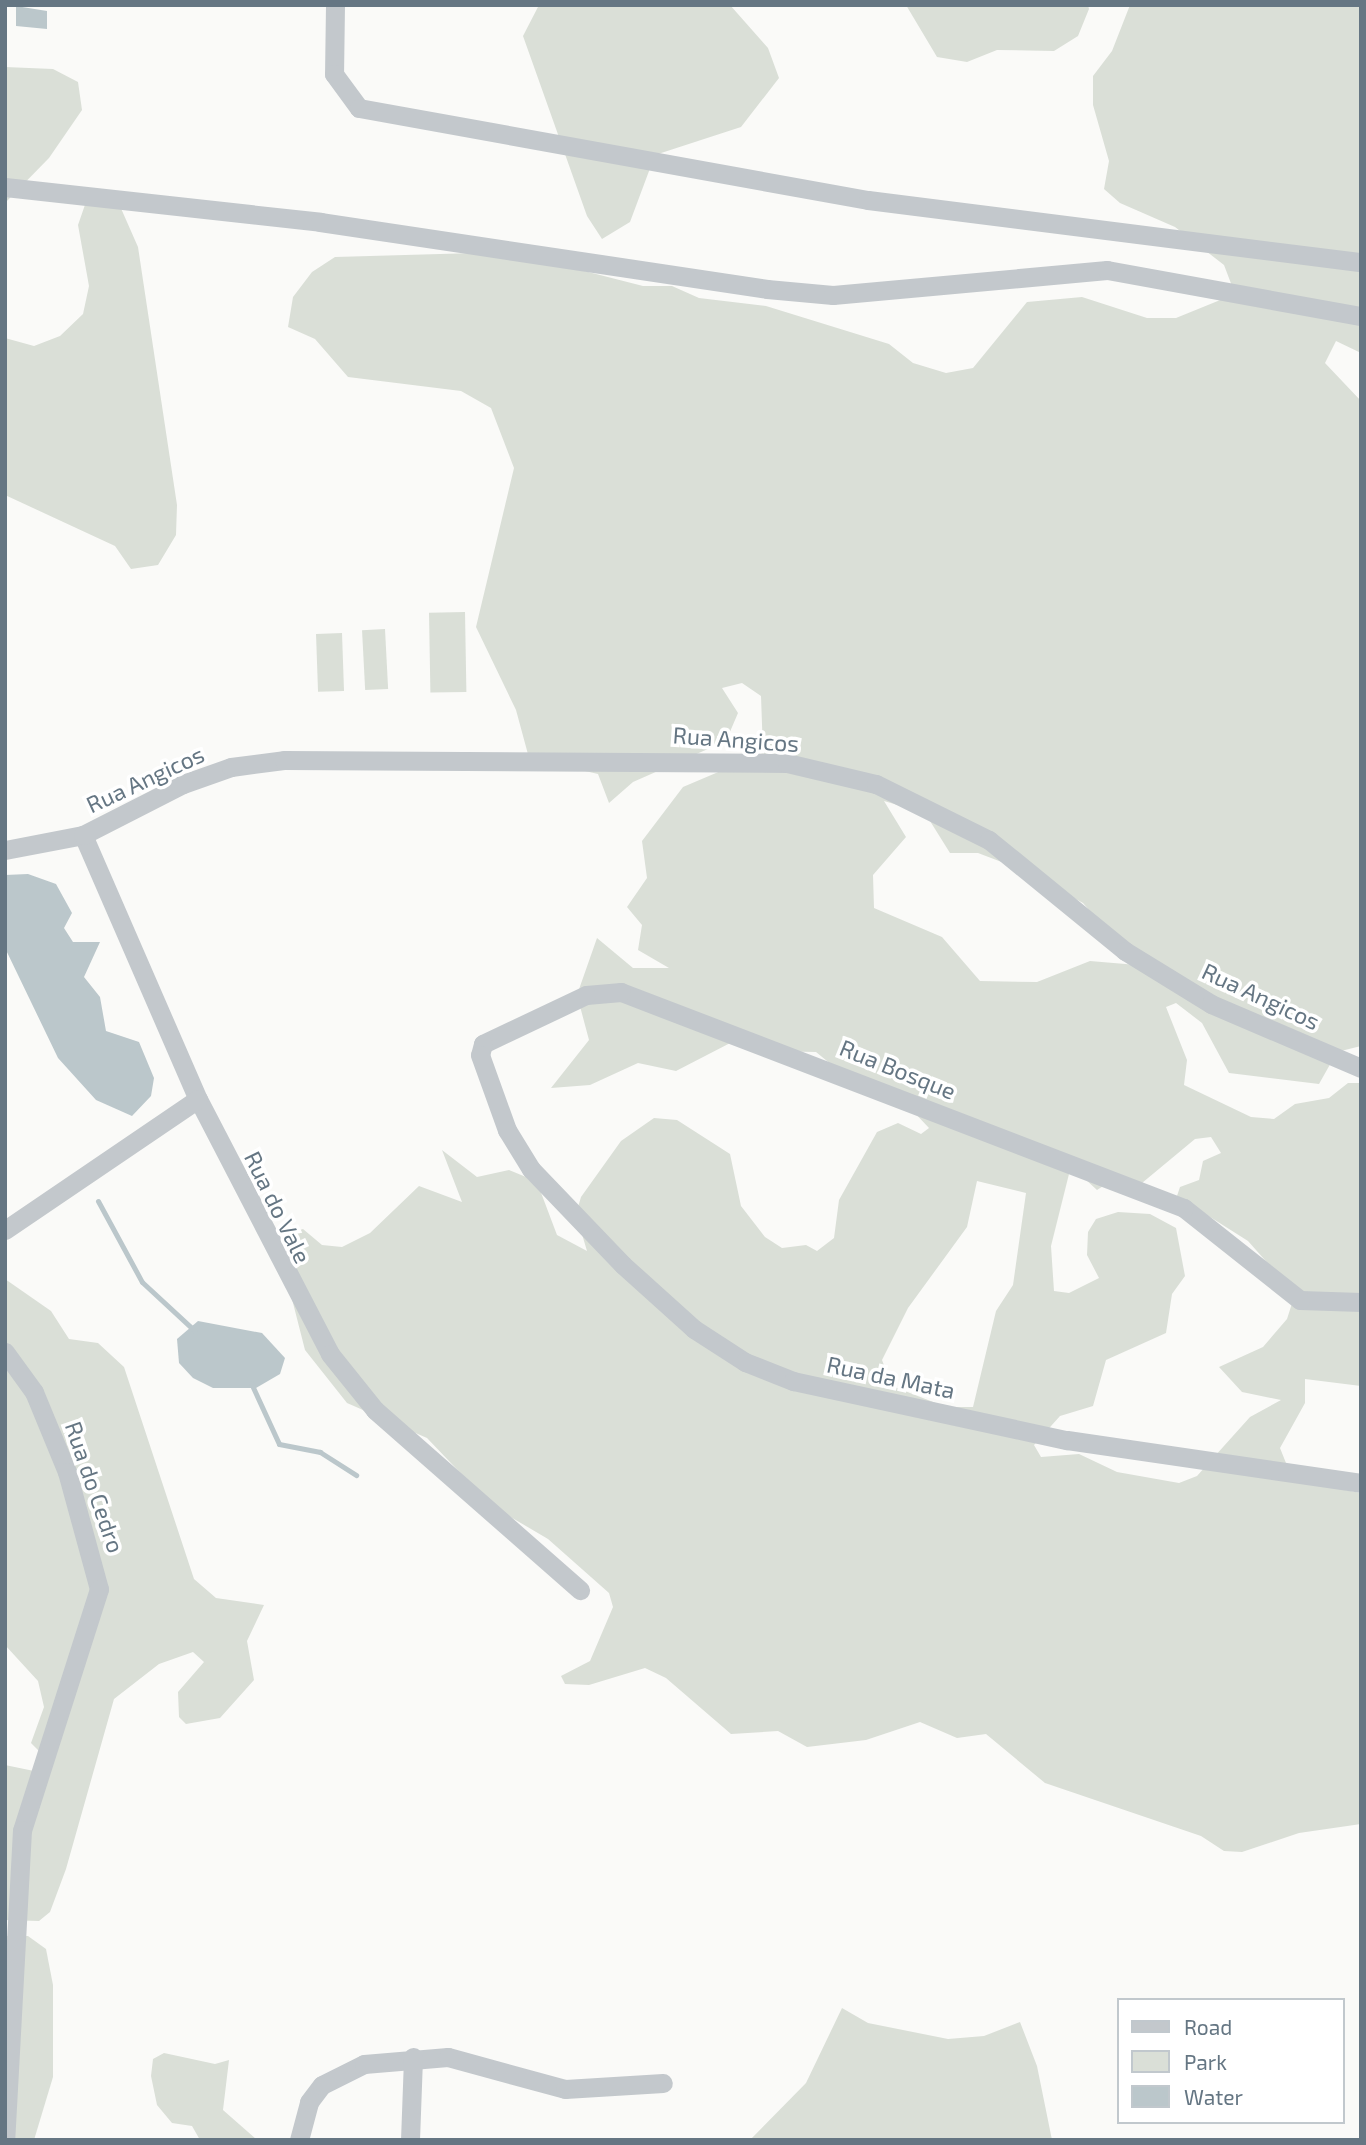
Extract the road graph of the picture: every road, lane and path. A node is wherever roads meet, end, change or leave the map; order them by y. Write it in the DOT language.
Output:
graph roads {
  1 [pos="335,5"];
  2 [pos="5,187"];
  3 [pos="1361,261"];
  4 [pos="1361,316"];
  5 [pos="83,835"];
  6 [pos="5,850"];
  7 [pos="1361,1068"];
  8 [pos="198,1099"];
  9 [pos="507,1130"];
  10 [pos="5,1230"];
  11 [pos="1361,1302"];
  12 [pos="5,1352"];
  13 [pos="1361,1483"];
  14 [pos="580,1590"];
  15 [pos="413,2057"];
  16 [pos="663,2083"];
  17 [pos="5,2140"];
  18 [pos="299,2140"];
  19 [pos="410,2140"];
  1 -- 3 [label="street"];
  2 -- 4 [label="street"];
  5 -- 6 [label="street"];
  5 -- 7 [label="street, Rua Angicos"];
  5 -- 8 [label="street, Rua do Vale"];
  8 -- 10 [label="street"];
  8 -- 14 [label="street, Rua do Vale"];
  9 -- 11 [label="street, Rua Bosque"];
  9 -- 13 [label="street, Rua da Mata"];
  12 -- 17 [label="street, Rua do Cedro"];
  15 -- 16 [label="street"];
  15 -- 18 [label="street"];
  15 -- 19 [label="street"];
}
